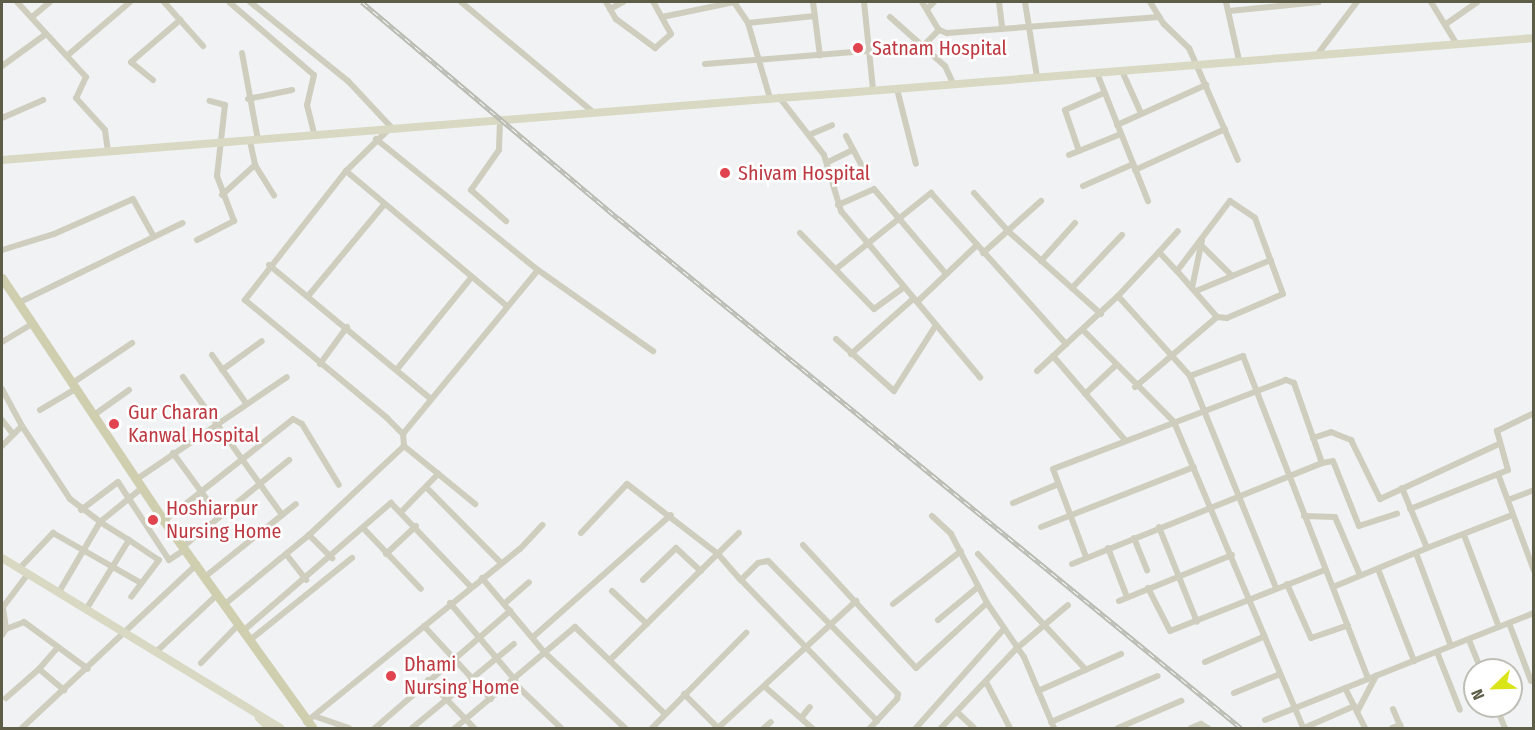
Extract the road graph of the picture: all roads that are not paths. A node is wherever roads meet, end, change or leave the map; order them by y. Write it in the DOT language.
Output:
graph roads {
  1 [pos="17,2"];
  2 [pos="50,2"];
  3 [pos="130,2"];
  4 [pos="164,2"];
  5 [pos="229,2"];
  6 [pos="250,2"];
  7 [pos="461,2"];
  8 [pos="606,2"];
  9 [pos="623,2"];
  10 [pos="653,2"];
  11 [pos="734,2"];
  12 [pos="813,2"];
  13 [pos="864,2"];
  14 [pos="922,2"];
  15 [pos="934,2"];
  16 [pos="999,2"];
  17 [pos="1025,2"];
  18 [pos="1150,2"];
  19 [pos="1226,2"];
  20 [pos="1319,2"];
  21 [pos="1346,2"];
  22 [pos="1357,2"];
  23 [pos="1431,2"];
  24 [pos="1477,2"];
  25 [pos="1287,4"];
  26 [pos="610,9"];
  27 [pos="927,9"];
  28 [pos="1351,9"];
  29 [pos="1229,10"];
  30 [pos="815,16"];
  31 [pos="32,17"];
  32 [pos="662,17"];
  33 [pos="890,17"];
  34 [pos="1159,17"];
  35 [pos="180,20"];
  36 [pos="748,23"];
  37 [pos="1446,24"];
  38 [pos="1027,26"];
  39 [pos="1002,28"];
  40 [pos="939,30"];
  41 [pos="46,34"];
  42 [pos="1533,38"];
  43 [pos="1456,43"];
  44 [pos="203,46"];
  45 [pos="923,46"];
  46 [pos="868,51"];
  47 [pos="242,53"];
  48 [pos="68,55"];
  49 [pos="820,56"];
  50 [pos="1317,56"];
  51 [pos="1239,60"];
  52 [pos="762,61"];
  53 [pos="705,64"];
  54 [pos="1197,64"];
  55 [pos="2,66"];
  56 [pos="1122,71"];
  57 [pos="1097,73"];
  58 [pos="1037,77"];
  59 [pos="153,80"];
  60 [pos="953,83"];
  61 [pos="1206,85"];
  62 [pos="873,88"];
  63 [pos="897,89"];
  64 [pos="292,90"];
  65 [pos="1104,93"];
  66 [pos="774,98"];
  67 [pos="248,99"];
  68 [pos="43,100"];
  69 [pos="210,101"];
  70 [pos="594,113"];
  71 [pos="1141,113"];
  72 [pos="2,118"];
  73 [pos="500,120"];
  74 [pos="832,125"];
  75 [pos="1117,125"];
  76 [pos="391,127"];
  77 [pos="1225,129"];
  78 [pos="314,134"];
  79 [pos="1121,134"];
  80 [pos="809,135"];
  81 [pos="846,136"];
  82 [pos="376,139"];
  83 [pos="254,140"];
  84 [pos="217,142"];
  85 [pos="853,150"];
  86 [pos="108,151"];
  87 [pos="1079,151"];
  88 [pos="1069,155"];
  89 [pos="2,160"];
  90 [pos="1238,160"];
  91 [pos="828,162"];
  92 [pos="916,164"];
  93 [pos="255,165"];
  94 [pos="1134,167"];
  95 [pos="864,170"];
  96 [pos="346,171"];
  97 [pos="1083,186"];
  98 [pos="974,193"];
  99 [pos="222,195"];
  100 [pos="274,195"];
  101 [pos="1041,201"];
  102 [pos="1148,201"];
  103 [pos="838,205"];
  104 [pos="383,206"];
  105 [pos="899,217"];
  106 [pos="506,221"];
  107 [pos="183,223"];
  108 [pos="1075,224"];
  109 [pos="1008,231"];
  110 [pos="1178,231"];
  111 [pos="800,233"];
  112 [pos="1122,235"];
  113 [pos="154,237"];
  114 [pos="197,240"];
  115 [pos="1202,243"];
  116 [pos="868,244"];
  117 [pos="976,246"];
  118 [pos="2,250"];
  119 [pos="1159,252"];
  120 [pos="983,254"];
  121 [pos="1271,260"];
  122 [pos="1041,261"];
  123 [pos="269,265"];
  124 [pos="836,269"];
  125 [pos="538,270"];
  126 [pos="1178,271"];
  127 [pos="946,274"];
  128 [pos="1232,276"];
  129 [pos="2,278"];
  130 [pos="471,278"];
  131 [pos="904,287"];
  132 [pos="1072,288"];
  133 [pos="1194,289"];
  134 [pos="309,295"];
  135 [pos="1118,296"];
  136 [pos="915,300"];
  137 [pos="18,303"];
  138 [pos="507,306"];
  139 [pos="1101,314"];
  140 [pos="1217,317"];
  141 [pos="32,324"];
  142 [pos="936,325"];
  143 [pos="347,327"];
  144 [pos="1083,330"];
  145 [pos="836,339"];
  146 [pos="262,341"];
  147 [pos="2,342"];
  148 [pos="132,343"];
  149 [pos="1066,344"];
  150 [pos="653,351"];
  151 [pos="851,354"];
  152 [pos="1172,354"];
  153 [pos="212,355"];
  154 [pos="1053,356"];
  155 [pos="320,364"];
  156 [pos="1115,366"];
  157 [pos="398,368"];
  158 [pos="222,370"];
  159 [pos="1037,371"];
  160 [pos="1190,375"];
  161 [pos="286,376"];
  162 [pos="183,377"];
  163 [pos="981,377"];
  164 [pos="76,385"];
  165 [pos="1135,387"];
  166 [pos="2,389"];
  167 [pos="129,390"];
  168 [pos="1257,391"];
  169 [pos="1085,394"];
  170 [pos="431,399"];
  171 [pos="246,403"];
  172 [pos="40,410"];
  173 [pos="1202,412"];
  174 [pos="1533,412"];
  175 [pos="94,415"];
  176 [pos="2,420"];
  177 [pos="1174,422"];
  178 [pos="215,423"];
  179 [pos="22,426"];
  180 [pos="13,434"];
  181 [pos="403,434"];
  182 [pos="1313,438"];
  183 [pos="1125,440"];
  184 [pos="1499,444"];
  185 [pos="2,446"];
  186 [pos="404,446"];
  187 [pos="173,453"];
  188 [pos="242,459"];
  189 [pos="289,460"];
  190 [pos="1322,463"];
  191 [pos="1194,467"];
  192 [pos="438,474"];
  193 [pos="1498,474"];
  194 [pos="1289,476"];
  195 [pos="140,483"];
  196 [pos="260,484"];
  197 [pos="1056,484"];
  198 [pos="339,485"];
  199 [pos="426,487"];
  200 [pos="1402,488"];
  201 [pos="1533,490"];
  202 [pos="200,492"];
  203 [pos="1236,495"];
  204 [pos="129,499"];
  205 [pos="1508,500"];
  206 [pos="1012,503"];
  207 [pos="296,504"];
  208 [pos="475,504"];
  209 [pos="1210,507"];
  210 [pos="1410,509"];
  211 [pos="81,510"];
  212 [pos="402,511"];
  213 [pos="1397,514"];
  214 [pos="282,515"];
  215 [pos="670,515"];
  216 [pos="1512,515"];
  217 [pos="219,516"];
  218 [pos="932,516"];
  219 [pos="1070,516"];
  220 [pos="1304,516"];
  221 [pos="164,521"];
  222 [pos="100,522"];
  223 [pos="542,525"];
  224 [pos="416,526"];
  225 [pos="1041,527"];
  226 [pos="1159,527"];
  227 [pos="364,530"];
  228 [pos="581,532"];
  229 [pos="738,532"];
  230 [pos="309,535"];
  231 [pos="1464,535"];
  232 [pos="1134,538"];
  233 [pos="129,540"];
  234 [pos="803,545"];
  235 [pos="185,548"];
  236 [pos="1108,548"];
  237 [pos="1426,548"];
  238 [pos="961,551"];
  239 [pos="82,552"];
  240 [pos="1416,553"];
  241 [pos="286,554"];
  242 [pos="386,554"];
  243 [pos="718,554"];
  244 [pos="978,554"];
  245 [pos="1232,555"];
  246 [pos="1086,557"];
  247 [pos="2,558"];
  248 [pos="332,558"];
  249 [pos="352,558"];
  250 [pos="159,560"];
  251 [pos="169,560"];
  252 [pos="501,563"];
  253 [pos="197,564"];
  254 [pos="1071,564"];
  255 [pos="111,567"];
  256 [pos="19,569"];
  257 [pos="1378,569"];
  258 [pos="1325,570"];
  259 [pos="701,571"];
  260 [pos="1146,571"];
  261 [pos="1533,571"];
  262 [pos="28,574"];
  263 [pos="1178,575"];
  264 [pos="1360,575"];
  265 [pos="206,576"];
  266 [pos="482,578"];
  267 [pos="306,580"];
  268 [pos="643,580"];
  269 [pos="741,580"];
  270 [pos="529,582"];
  271 [pos="141,583"];
  272 [pos="1287,584"];
  273 [pos="470,586"];
  274 [pos="978,587"];
  275 [pos="1333,587"];
  276 [pos="1148,588"];
  277 [pos="1276,588"];
  278 [pos="421,589"];
  279 [pos="612,591"];
  280 [pos="59,592"];
  281 [pos="218,594"];
  282 [pos="131,597"];
  283 [pos="1127,597"];
  284 [pos="856,601"];
  285 [pos="1119,601"];
  286 [pos="1249,601"];
  287 [pos="450,603"];
  288 [pos="987,603"];
  289 [pos="225,604"];
  290 [pos="504,604"];
  291 [pos="893,604"];
  292 [pos="1068,605"];
  293 [pos="87,608"];
  294 [pos="510,611"];
  295 [pos="1533,613"];
  296 [pos="938,620"];
  297 [pos="1197,622"];
  298 [pos="1509,623"];
  299 [pos="647,624"];
  300 [pos="1043,624"];
  301 [pos="424,626"];
  302 [pos="827,626"];
  303 [pos="1348,626"];
  304 [pos="1498,627"];
  305 [pos="241,628"];
  306 [pos="6,629"];
  307 [pos="1003,630"];
  308 [pos="124,633"];
  309 [pos="746,633"];
  310 [pos="2,635"];
  311 [pos="1265,636"];
  312 [pos="478,637"];
  313 [pos="533,637"];
  314 [pos="250,640"];
  315 [pos="1469,640"];
  316 [pos="514,644"];
  317 [pos="1451,646"];
  318 [pos="58,648"];
  319 [pos="804,649"];
  320 [pos="1016,649"];
  321 [pos="156,652"];
  322 [pos="1437,652"];
  323 [pos="545,653"];
  324 [pos="1121,654"];
  325 [pos="453,657"];
  326 [pos="496,658"];
  327 [pos="1476,658"];
  328 [pos="610,660"];
  329 [pos="1414,661"];
  330 [pos="1205,662"];
  331 [pos="201,663"];
  332 [pos="39,669"];
  333 [pos="88,669"];
  334 [pos="1086,670"];
  335 [pos="1280,674"];
  336 [pos="1376,675"];
  337 [pos="1158,676"];
  338 [pos="471,678"];
  339 [pos="1368,678"];
  340 [pos="428,680"];
  341 [pos="514,681"];
  342 [pos="1531,681"];
  343 [pos="986,682"];
  344 [pos="765,687"];
  345 [pos="1345,688"];
  346 [pos="64,690"];
  347 [pos="1038,691"];
  348 [pos="1234,693"];
  349 [pos="684,694"];
  350 [pos="6,698"];
  351 [pos="446,699"];
  352 [pos="490,699"];
  353 [pos="1181,701"];
  354 [pos="810,707"];
  355 [pos="1293,708"];
  356 [pos="1355,709"];
  357 [pos="1393,709"];
  358 [pos="1460,710"];
  359 [pos="957,712"];
  360 [pos="665,714"];
  361 [pos="259,717"];
  362 [pos="801,718"];
  363 [pos="466,720"];
  364 [pos="1266,720"];
  365 [pos="308,721"];
  366 [pos="877,721"];
  367 [pos="771,722"];
  368 [pos="1053,725"];
  369 [pos="1401,727"];
  370 [pos="718,728"];
  371 [pos="22,729"];
  372 [pos="269,729"];
  373 [pos="280,729"];
  374 [pos="349,729"];
  375 [pos="375,729"];
  376 [pos="412,729"];
  377 [pos="455,729"];
  378 [pos="474,729"];
  379 [pos="561,729"];
  380 [pos="625,729"];
  381 [pos="652,729"];
  382 [pos="764,729"];
  383 [pos="812,729"];
  384 [pos="870,729"];
  385 [pos="916,729"];
  386 [pos="941,729"];
  387 [pos="974,729"];
  388 [pos="1010,729"];
  389 [pos="1118,729"];
  390 [pos="1191,729"];
  391 [pos="1208,729"];
  392 [pos="1303,729"];
  393 [pos="1365,729"];
  394 [pos="1392,729"];
  1 -- 31 [label="street"];
  2 -- 31 [label="street"];
  3 -- 48 [label="street"];
  4 -- 35 [label="street"];
  5 -- 78 [label="street"];
  6 -- 76 [label="street"];
  7 -- 70 [label="street"];
  8 -- 26 [label="street"];
  9 -- 26 [label="street"];
  10 -- 32 [label="street"];
  11 -- 32 [label="street"];
  11 -- 36 [label="street"];
  12 -- 30 [label="street"];
  13 -- 46 [label="street"];
  14 -- 27 [label="street"];
  15 -- 27 [label="street"];
  16 -- 39 [label="street"];
  17 -- 38 [label="street"];
  18 -- 34 [label="street"];
  19 -- 29 [label="street"];
  20 -- 25 [label="street"];
  21 -- 28 [label="street"];
  22 -- 28 [label="street"];
  23 -- 37 [label="street"];
  24 -- 37 [label="street"];
  25 -- 29 [label="street"];
  26 -- 32 [label="street"];
  27 -- 40 [label="street"];
  28 -- 50 [label="street"];
  29 -- 51 [label="street"];
  30 -- 36 [label="street"];
  30 -- 49 [label="street"];
  31 -- 41 [label="street"];
  33 -- 45 [label="street"];
  34 -- 38 [label="street"];
  34 -- 54 [label="street"];
  35 -- 44 [label="street"];
  35 -- 59 [label="street"];
  36 -- 52 [label="street"];
  37 -- 43 [label="street"];
  38 -- 39 [label="street"];
  38 -- 58 [label="street"];
  39 -- 40 [label="street"];
  40 -- 45 [label="street"];
  41 -- 48 [label="street"];
  41 -- 55 [label="street"];
  42 -- 43 [label="main road"];
  43 -- 50 [label="main road"];
  45 -- 60 [label="street"];
  46 -- 49 [label="street"];
  46 -- 62 [label="street"];
  47 -- 67 [label="street"];
  48 -- 86 [label="street"];
  49 -- 52 [label="street"];
  50 -- 51 [label="main road"];
  51 -- 54 [label="main road"];
  52 -- 53 [label="street"];
  52 -- 66 [label="street"];
  54 -- 56 [label="main road"];
  54 -- 61 [label="street"];
  56 -- 57 [label="main road"];
  56 -- 71 [label="street"];
  57 -- 58 [label="main road"];
  57 -- 65 [label="street"];
  58 -- 60 [label="main road"];
  60 -- 63 [label="main road"];
  61 -- 71 [label="street"];
  61 -- 77 [label="street"];
  62 -- 63 [label="main road"];
  62 -- 66 [label="main road"];
  63 -- 92 [label="street"];
  64 -- 67 [label="street"];
  65 -- 75 [label="street"];
  65 -- 87 [label="street"];
  66 -- 70 [label="main road"];
  66 -- 80 [label="street"];
  67 -- 83 [label="street"];
  68 -- 72 [label="street"];
  69 -- 84 [label="street"];
  70 -- 73 [label="main road"];
  71 -- 75 [label="street"];
  73 -- 76 [label="main road"];
  73 -- 106 [label="street"];
  74 -- 80 [label="street"];
  75 -- 79 [label="street"];
  76 -- 78 [label="main road"];
  76 -- 82 [label="street"];
  77 -- 90 [label="street"];
  77 -- 94 [label="street"];
  78 -- 83 [label="main road"];
  79 -- 87 [label="street"];
  79 -- 94 [label="street"];
  80 -- 91 [label="street"];
  81 -- 85 [label="street"];
  82 -- 96 [label="street"];
  82 -- 125 [label="street"];
  83 -- 84 [label="main road"];
  83 -- 93 [label="street"];
  84 -- 86 [label="main road"];
  84 -- 99 [label="street"];
  85 -- 91 [label="street"];
  85 -- 95 [label="street"];
  86 -- 89 [label="main road"];
  87 -- 88 [label="street"];
  91 -- 103 [label="street"];
  93 -- 99 [label="street"];
  93 -- 100 [label="street"];
  94 -- 97 [label="street"];
  94 -- 102 [label="street"];
  96 -- 104 [label="street"];
  96 -- 123 [label="street"];
  98 -- 109 [label="street"];
  99 -- 114 [label="street"];
  101 -- 109 [label="street"];
  103 -- 105 [label="street"];
  103 -- 116 [label="street"];
  104 -- 130 [label="street"];
  104 -- 134 [label="street"];
  105 -- 116 [label="street"];
  105 -- 117 [label="street"];
  105 -- 127 [label="street"];
  107 -- 113 [label="street"];
  108 -- 122 [label="street"];
  109 -- 120 [label="street"];
  109 -- 122 [label="street"];
  110 -- 119 [label="street"];
  111 -- 124 [label="street"];
  112 -- 132 [label="street"];
  113 -- 118 [label="street"];
  113 -- 137 [label="street"];
  115 -- 121 [label="street"];
  115 -- 126 [label="street"];
  115 -- 128 [label="street"];
  115 -- 133 [label="street"];
  116 -- 124 [label="street"];
  116 -- 131 [label="street"];
  117 -- 120 [label="street"];
  117 -- 127 [label="street"];
  119 -- 126 [label="street"];
  119 -- 135 [label="street"];
  120 -- 149 [label="street"];
  121 -- 128 [label="street"];
  121 -- 140 [label="street"];
  122 -- 132 [label="street"];
  123 -- 134 [label="street"];
  123 -- 155 [label="street"];
  124 -- 131 [label="street"];
  125 -- 138 [label="street"];
  125 -- 150 [label="street"];
  126 -- 133 [label="street"];
  127 -- 136 [label="street"];
  128 -- 133 [label="street"];
  129 -- 137 [label="main road"];
  130 -- 138 [label="street"];
  130 -- 157 [label="street"];
  131 -- 136 [label="street"];
  132 -- 139 [label="street"];
  133 -- 140 [label="street"];
  134 -- 143 [label="street"];
  135 -- 139 [label="street"];
  135 -- 152 [label="street"];
  136 -- 142 [label="street"];
  136 -- 151 [label="street"];
  137 -- 141 [label="main road"];
  138 -- 170 [label="street"];
  139 -- 144 [label="street"];
  140 -- 152 [label="street"];
  141 -- 147 [label="street"];
  141 -- 164 [label="main road"];
  142 -- 151 [label="street"];
  142 -- 163 [label="street"];
  143 -- 155 [label="street"];
  143 -- 157 [label="street"];
  144 -- 149 [label="street"];
  144 -- 156 [label="street"];
  145 -- 151 [label="street"];
  146 -- 158 [label="street"];
  148 -- 164 [label="street"];
  149 -- 154 [label="street"];
  152 -- 160 [label="street"];
  152 -- 165 [label="street"];
  153 -- 158 [label="street"];
  154 -- 159 [label="street"];
  154 -- 169 [label="street"];
  155 -- 181 [label="street"];
  156 -- 165 [label="street"];
  156 -- 169 [label="street"];
  157 -- 170 [label="street"];
  158 -- 171 [label="street"];
  160 -- 168 [label="street"];
  160 -- 173 [label="street"];
  161 -- 171 [label="street"];
  162 -- 178 [label="street"];
  164 -- 172 [label="street"];
  164 -- 175 [label="main road"];
  165 -- 177 [label="street"];
  166 -- 179 [label="street"];
  167 -- 175 [label="street"];
  168 -- 173 [label="street"];
  168 -- 182 [label="street"];
  168 -- 194 [label="street"];
  169 -- 183 [label="street"];
  170 -- 181 [label="street"];
  171 -- 178 [label="street"];
  173 -- 177 [label="street"];
  173 -- 203 [label="street"];
  174 -- 184 [label="street"];
  175 -- 195 [label="main road"];
  176 -- 180 [label="street"];
  177 -- 183 [label="street"];
  177 -- 191 [label="street"];
  178 -- 187 [label="street"];
  178 -- 188 [label="street"];
  179 -- 180 [label="street"];
  179 -- 211 [label="street"];
  180 -- 185 [label="street"];
  181 -- 186 [label="street"];
  182 -- 190 [label="street"];
  182 -- 200 [label="street"];
  183 -- 197 [label="street"];
  184 -- 193 [label="street"];
  184 -- 200 [label="street"];
  186 -- 192 [label="street"];
  186 -- 230 [label="street"];
  187 -- 195 [label="street"];
  187 -- 202 [label="street"];
  188 -- 196 [label="street"];
  188 -- 198 [label="street"];
  188 -- 202 [label="street"];
  189 -- 196 [label="street"];
  190 -- 194 [label="street"];
  190 -- 213 [label="street"];
  191 -- 209 [label="street"];
  191 -- 219 [label="street"];
  192 -- 199 [label="street"];
  192 -- 208 [label="street"];
  193 -- 205 [label="street"];
  193 -- 210 [label="street"];
  194 -- 203 [label="street"];
  194 -- 220 [label="street"];
  195 -- 204 [label="street"];
  195 -- 221 [label="main road"];
  196 -- 214 [label="street"];
  196 -- 217 [label="street"];
  197 -- 206 [label="street"];
  197 -- 219 [label="street"];
  199 -- 212 [label="street"];
  199 -- 252 [label="street"];
  200 -- 210 [label="street"];
  201 -- 205 [label="street"];
  202 -- 217 [label="street"];
  202 -- 221 [label="street"];
  203 -- 209 [label="street"];
  203 -- 277 [label="street"];
  204 -- 211 [label="street"];
  204 -- 222 [label="street"];
  204 -- 251 [label="street"];
  205 -- 216 [label="street"];
  207 -- 214 [label="street"];
  209 -- 226 [label="street"];
  209 -- 245 [label="street"];
  210 -- 237 [label="street"];
  211 -- 222 [label="street"];
  212 -- 224 [label="street"];
  212 -- 227 [label="street"];
  214 -- 265 [label="street"];
  215 -- 228 [label="street"];
  215 -- 243 [label="street"];
  215 -- 313 [label="street"];
  216 -- 231 [label="street"];
  216 -- 261 [label="street"];
  217 -- 235 [label="street"];
  218 -- 238 [label="street"];
  219 -- 225 [label="street"];
  219 -- 246 [label="street"];
  220 -- 258 [label="street"];
  220 -- 264 [label="street"];
  221 -- 235 [label="main road"];
  222 -- 233 [label="street"];
  222 -- 239 [label="street"];
  223 -- 252 [label="street"];
  224 -- 242 [label="street"];
  224 -- 273 [label="street"];
  226 -- 232 [label="street"];
  226 -- 263 [label="street"];
  227 -- 242 [label="street"];
  227 -- 248 [label="street"];
  229 -- 243 [label="street"];
  230 -- 241 [label="street"];
  230 -- 248 [label="street"];
  231 -- 237 [label="street"];
  231 -- 304 [label="street"];
  232 -- 236 [label="street"];
  232 -- 260 [label="street"];
  233 -- 250 [label="street"];
  233 -- 255 [label="street"];
  234 -- 284 [label="street"];
  235 -- 251 [label="street"];
  235 -- 253 [label="main road"];
  236 -- 246 [label="street"];
  236 -- 283 [label="street"];
  237 -- 240 [label="street"];
  238 -- 274 [label="street"];
  238 -- 291 [label="street"];
  239 -- 255 [label="street"];
  239 -- 256 [label="street"];
  239 -- 280 [label="street"];
  240 -- 257 [label="street"];
  240 -- 317 [label="street"];
  241 -- 267 [label="street"];
  241 -- 289 [label="street"];
  242 -- 278 [label="street"];
  243 -- 259 [label="street"];
  243 -- 269 [label="street"];
  244 -- 300 [label="street"];
  245 -- 263 [label="street"];
  245 -- 286 [label="street"];
  246 -- 254 [label="street"];
  247 -- 256 [label="main road"];
  248 -- 267 [label="street"];
  249 -- 314 [label="street"];
  250 -- 251 [label="street"];
  250 -- 271 [label="street"];
  252 -- 266 [label="street"];
  253 -- 265 [label="main road"];
  253 -- 308 [label="street"];
  255 -- 271 [label="street"];
  255 -- 293 [label="street"];
  256 -- 262 [label="main road"];
  257 -- 264 [label="street"];
  257 -- 329 [label="street"];
  258 -- 272 [label="street"];
  258 -- 275 [label="street"];
  259 -- 268 [label="street"];
  259 -- 299 [label="street"];
  262 -- 280 [label="main road"];
  262 -- 306 [label="street"];
  263 -- 276 [label="street"];
  263 -- 297 [label="street"];
  264 -- 275 [label="street"];
  265 -- 281 [label="main road"];
  266 -- 273 [label="street"];
  266 -- 290 [label="street"];
  267 -- 305 [label="street"];
  269 -- 302 [label="street"];
  269 -- 319 [label="street"];
  270 -- 290 [label="street"];
  271 -- 282 [label="street"];
  272 -- 277 [label="street"];
  272 -- 303 [label="street"];
  273 -- 287 [label="street"];
  274 -- 288 [label="street"];
  274 -- 296 [label="street"];
  275 -- 303 [label="street"];
  276 -- 283 [label="street"];
  276 -- 297 [label="street"];
  277 -- 286 [label="street"];
  279 -- 299 [label="street"];
  280 -- 293 [label="main road"];
  281 -- 289 [label="main road"];
  281 -- 321 [label="street"];
  283 -- 285 [label="street"];
  284 -- 288 [label="street"];
  284 -- 302 [label="street"];
  286 -- 297 [label="street"];
  286 -- 311 [label="street"];
  287 -- 301 [label="street"];
  287 -- 312 [label="street"];
  288 -- 307 [label="street"];
  289 -- 305 [label="main road"];
  290 -- 294 [label="street"];
  292 -- 300 [label="street"];
  293 -- 308 [label="main road"];
  294 -- 312 [label="street"];
  294 -- 313 [label="street"];
  295 -- 298 [label="street"];
  298 -- 304 [label="street"];
  298 -- 342 [label="street"];
  299 -- 328 [label="street"];
  300 -- 320 [label="street"];
  300 -- 334 [label="street"];
  301 -- 325 [label="street"];
  301 -- 365 [label="street"];
  302 -- 319 [label="street"];
  302 -- 366 [label="street"];
  303 -- 339 [label="street"];
  304 -- 315 [label="street"];
  305 -- 314 [label="main road"];
  305 -- 331 [label="street"];
  306 -- 310 [label="street"];
  306 -- 318 [label="street"];
  307 -- 320 [label="street"];
  307 -- 385 [label="street"];
  308 -- 321 [label="main road"];
  308 -- 333 [label="street"];
  309 -- 349 [label="street"];
  311 -- 330 [label="street"];
  311 -- 335 [label="street"];
  312 -- 325 [label="street"];
  312 -- 326 [label="street"];
  313 -- 323 [label="street"];
  314 -- 365 [label="main road"];
  315 -- 317 [label="street"];
  315 -- 327 [label="street"];
  316 -- 326 [label="street"];
  317 -- 322 [label="street"];
  318 -- 332 [label="street"];
  318 -- 333 [label="street"];
  319 -- 344 [label="street"];
  319 -- 366 [label="street"];
  320 -- 343 [label="street"];
  320 -- 347 [label="street"];
  321 -- 361 [label="main road"];
  322 -- 329 [label="street"];
  322 -- 358 [label="street"];
  323 -- 328 [label="street"];
  323 -- 341 [label="street"];
  323 -- 380 [label="street"];
  324 -- 334 [label="street"];
  325 -- 338 [label="street"];
  325 -- 340 [label="street"];
  326 -- 338 [label="street"];
  326 -- 341 [label="street"];
  328 -- 360 [label="street"];
  329 -- 336 [label="street"];
  332 -- 346 [label="street"];
  332 -- 350 [label="street"];
  333 -- 346 [label="street"];
  334 -- 347 [label="street"];
  335 -- 348 [label="street"];
  335 -- 355 [label="street"];
  336 -- 339 [label="street"];
  336 -- 356 [label="street"];
  337 -- 368 [label="street"];
  338 -- 351 [label="street"];
  338 -- 352 [label="street"];
  339 -- 345 [label="street"];
  340 -- 351 [label="street"];
  340 -- 375 [label="street"];
  341 -- 352 [label="street"];
  341 -- 379 [label="street"];
  343 -- 359 [label="street"];
  343 -- 388 [label="street"];
  344 -- 362 [label="street"];
  344 -- 370 [label="street"];
  345 -- 355 [label="street"];
  345 -- 356 [label="street"];
  346 -- 371 [label="street"];
  347 -- 368 [label="street"];
  349 -- 360 [label="street"];
  349 -- 370 [label="street"];
  351 -- 363 [label="street"];
  351 -- 376 [label="street"];
  352 -- 363 [label="street"];
  353 -- 389 [label="street"];
  354 -- 362 [label="street"];
  355 -- 364 [label="street"];
  355 -- 392 [label="street"];
  356 -- 392 [label="street"];
  356 -- 393 [label="street"];
  357 -- 369 [label="street"];
  359 -- 386 [label="street"];
  359 -- 387 [label="street"];
  360 -- 381 [label="street"];
  361 -- 372 [label="main road"];
  361 -- 373 [label="main road"];
  362 -- 383 [label="street"];
  363 -- 377 [label="street"];
  363 -- 378 [label="street"];
  365 -- 374 [label="street"];
  366 -- 384 [label="street"];
  367 -- 382 [label="street"];
  369 -- 394 [label="street"];
  390 -- 391 [label="street"];
}
